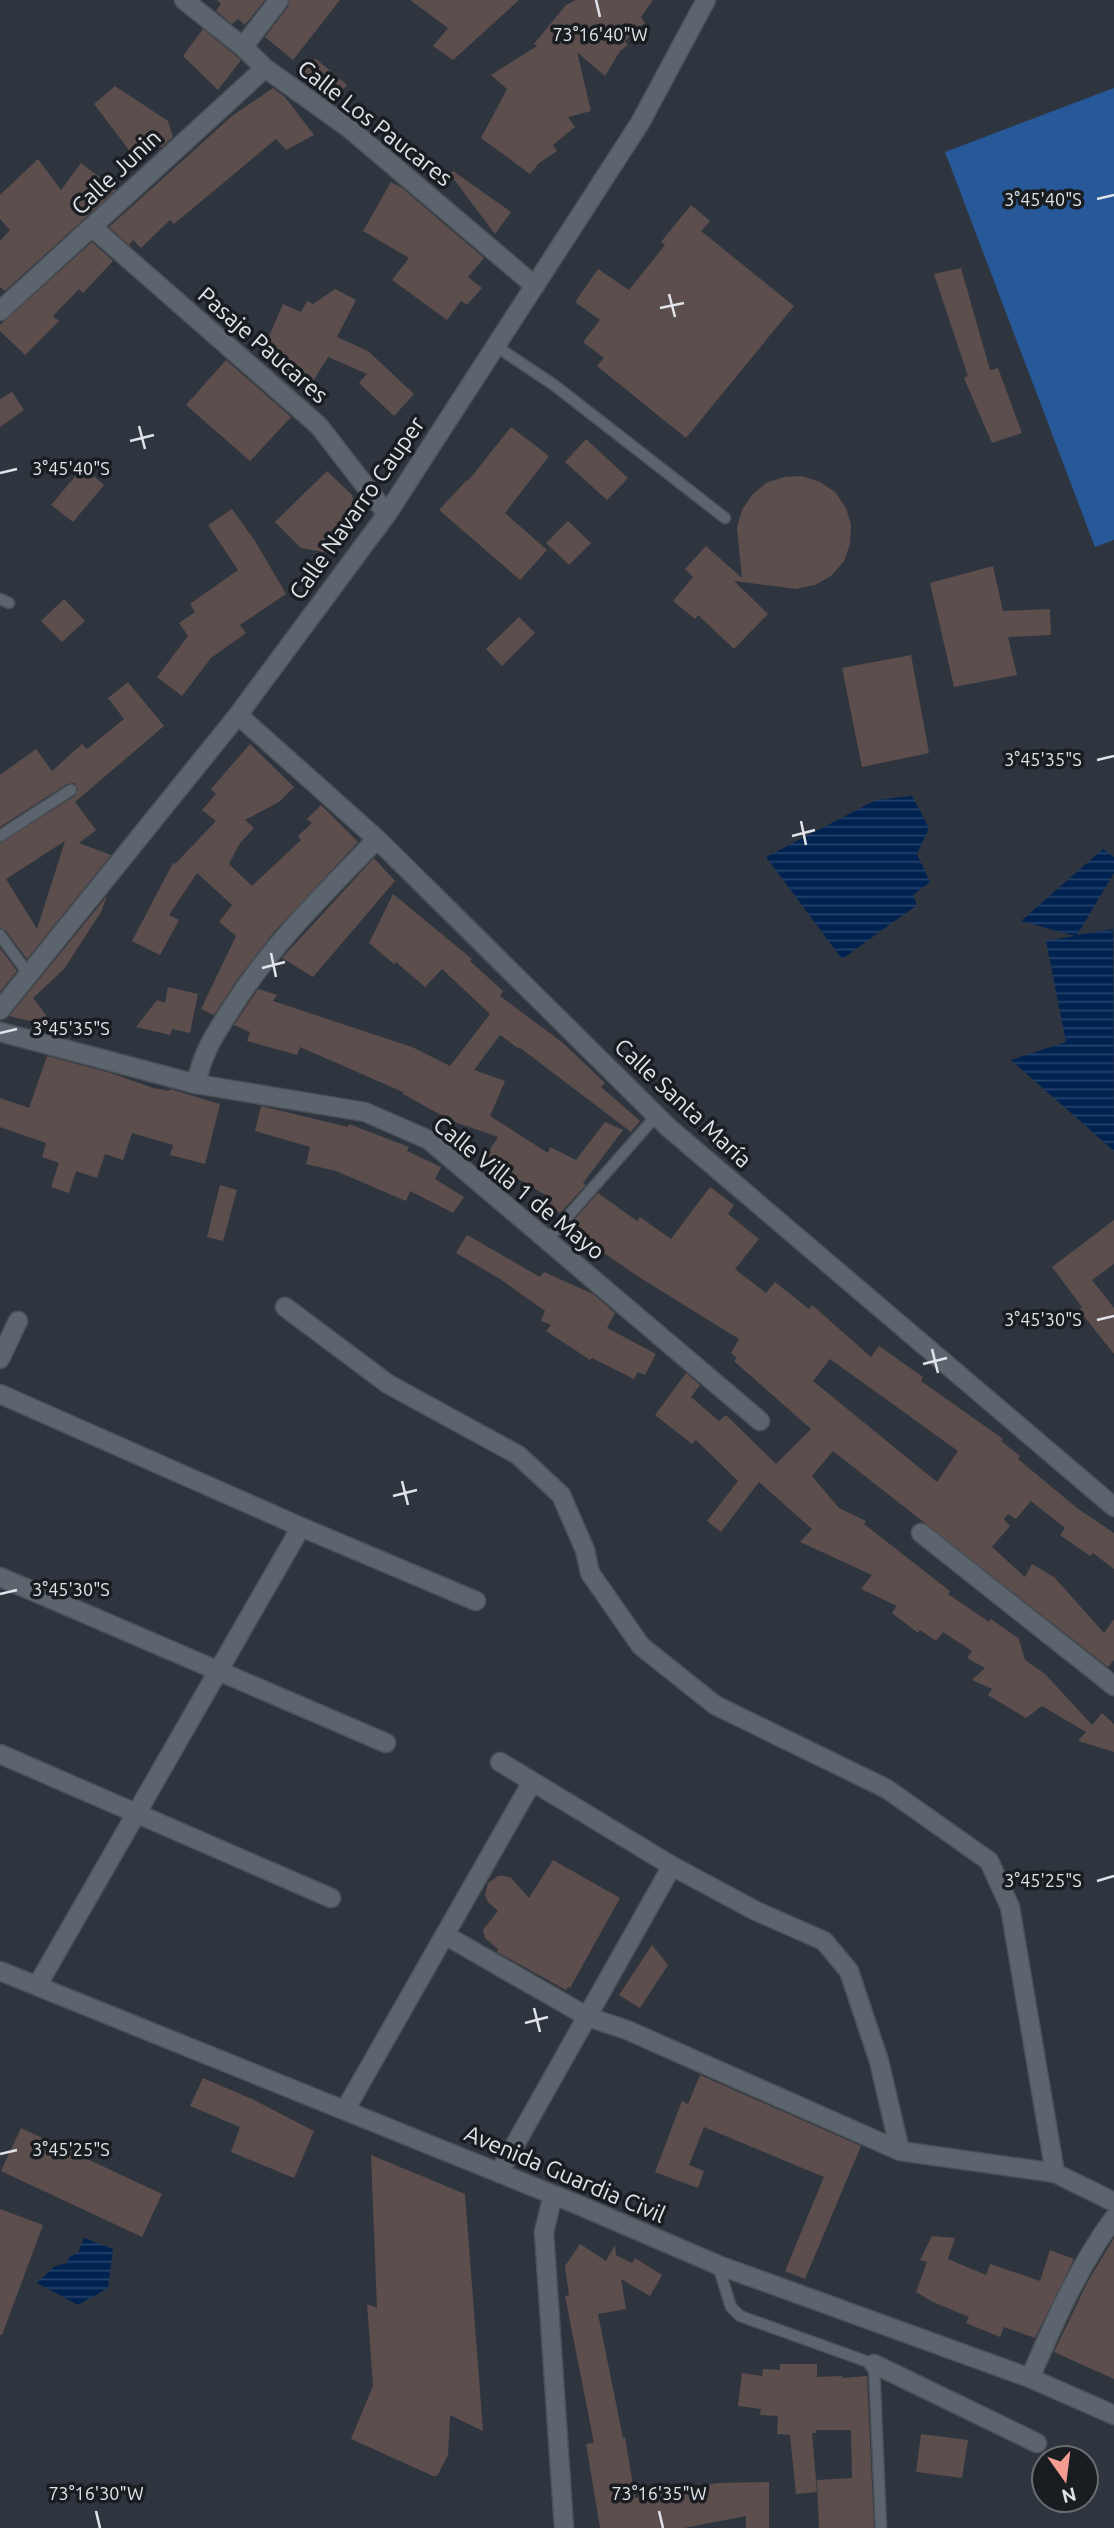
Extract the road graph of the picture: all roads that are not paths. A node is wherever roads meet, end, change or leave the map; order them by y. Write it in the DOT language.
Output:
graph roads {
  1 [pos="184,0"];
  2 [pos="279,0"];
  3 [pos="706,0"];
  4 [pos="243,47"];
  5 [pos="265,68"];
  6 [pos="92,227"];
  7 [pos="535,286"];
  8 [pos="0,311"];
  9 [pos="497,347"];
  10 [pos="387,514"];
  11 [pos="725,518"];
  12 [pos="238,715"];
  13 [pos="71,790"];
  14 [pos="0,836"];
  15 [pos="377,839"];
  16 [pos="0,935"];
  17 [pos="30,976"];
  18 [pos="0,1010"];
  19 [pos="0,1032"];
  20 [pos="196,1081"];
  21 [pos="656,1116"];
  22 [pos="547,1241"];
  23 [pos="285,1307"];
  24 [pos="18,1321"];
  25 [pos="0,1359"];
  26 [pos="0,1394"];
  27 [pos="760,1421"];
  28 [pos="1114,1507"];
  29 [pos="301,1527"];
  30 [pos="921,1533"];
  31 [pos="0,1577"];
  32 [pos="476,1601"];
  33 [pos="219,1670"];
  34 [pos="1114,1686"];
  35 [pos="386,1743"];
  36 [pos="0,1755"];
  37 [pos="500,1762"];
  38 [pos="531,1782"];
  39 [pos="136,1813"];
  40 [pos="671,1866"];
  41 [pos="331,1898"];
  42 [pos="445,1934"];
  43 [pos="0,1971"];
  44 [pos="37,1986"];
  45 [pos="588,2017"];
  46 [pos="345,2110"];
  47 [pos="900,2151"];
  48 [pos="499,2173"];
  49 [pos="1055,2173"];
  50 [pos="553,2195"];
  51 [pos="1114,2202"];
  52 [pos="1114,2218"];
  53 [pos="718,2265"];
  54 [pos="874,2364"];
  55 [pos="1030,2378"];
  56 [pos="1114,2415"];
  57 [pos="1037,2443"];
  58 [pos="564,2528"];
  59 [pos="881,2528"];
  1 -- 4 [label="street, Calle Los Paucares"];
  2 -- 4 [label="street"];
  3 -- 7 [label="street, Calle Navarro Cauper"];
  4 -- 5 [label="street, Calle Los Paucares"];
  5 -- 6 [label="street, Calle Junin"];
  5 -- 7 [label="street, Calle Los Paucares"];
  6 -- 8 [label="street, Calle Junin"];
  6 -- 10 [label="street, Pasaje Paucares"];
  7 -- 9 [label="street, Calle Navarro Cauper"];
  9 -- 10 [label="street, Calle Navarro Cauper"];
  9 -- 11 [label="lane"];
  10 -- 12 [label="street, Calle Navarro Cauper"];
  12 -- 15 [label="street, Calle Santa María"];
  12 -- 17 [label="street, Calle Navarro Cauper"];
  13 -- 14 [label="lane"];
  15 -- 20 [label="street"];
  15 -- 21 [label="street, Calle Santa María"];
  16 -- 17 [label="lane"];
  17 -- 18 [label="street, Calle Navarro Cauper"];
  19 -- 20 [label="street, Calle Villa 1 de Mayo"];
  20 -- 22 [label="street, Calle Villa 1 de Mayo"];
  21 -- 22 [label="lane"];
  21 -- 28 [label="street, Calle Santa María"];
  22 -- 27 [label="street, Calle Villa 1 de Mayo"];
  23 -- 49 [label="street"];
  24 -- 25 [label="street"];
  26 -- 29 [label="street"];
  29 -- 32 [label="street"];
  29 -- 33 [label="street"];
  30 -- 34 [label="street"];
  31 -- 33 [label="street"];
  33 -- 35 [label="street"];
  33 -- 39 [label="street"];
  36 -- 39 [label="street"];
  37 -- 38 [label="street"];
  38 -- 40 [label="street"];
  38 -- 42 [label="street"];
  39 -- 41 [label="street"];
  39 -- 44 [label="street"];
  40 -- 45 [label="street"];
  40 -- 47 [label="street"];
  42 -- 45 [label="street"];
  42 -- 46 [label="street"];
  43 -- 44 [label="street, Avenida Guardia Civil"];
  44 -- 46 [label="street, Avenida Guardia Civil"];
  45 -- 47 [label="street"];
  45 -- 48 [label="street"];
  46 -- 48 [label="street, Avenida Guardia Civil"];
  47 -- 49 [label="street"];
  48 -- 50 [label="street, Avenida Guardia Civil"];
  49 -- 51 [label="street"];
  50 -- 53 [label="street, Avenida Guardia Civil"];
  50 -- 58 [label="street"];
  52 -- 55 [label="street"];
  53 -- 54 [label="lane"];
  53 -- 55 [label="street, Avenida Guardia Civil"];
  54 -- 57 [label="street"];
  54 -- 59 [label="lane"];
  55 -- 56 [label="street, Avenida Guardia Civil"];
}
